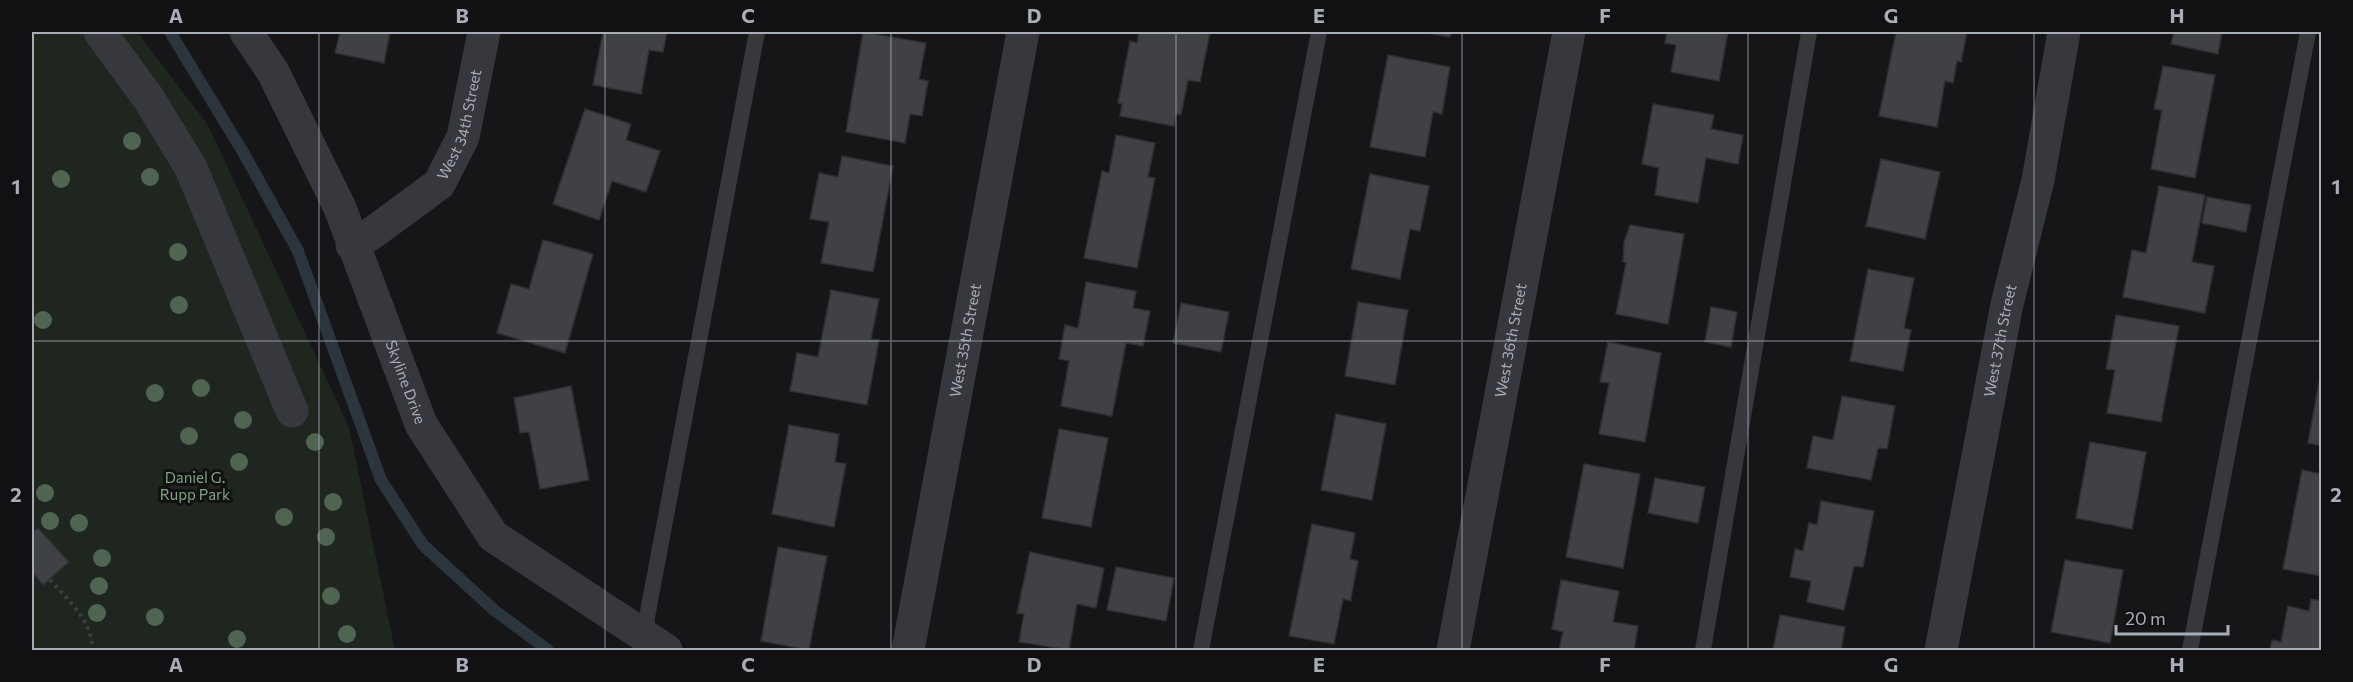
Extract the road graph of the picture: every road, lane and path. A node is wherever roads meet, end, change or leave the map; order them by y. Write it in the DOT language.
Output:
graph roads {
  1 [pos="100,32"];
  2 [pos="246,32"];
  3 [pos="484,32"];
  4 [pos="757,32"];
  5 [pos="1023,32"];
  6 [pos="1319,32"];
  7 [pos="1569,32"];
  8 [pos="1809,32"];
  9 [pos="2064,32"];
  10 [pos="2308,32"];
  11 [pos="352,245"];
  12 [pos="292,411"];
  13 [pos="50,580"];
  14 [pos="656,644"];
  15 [pos="92,651"];
  16 [pos="908,651"];
  17 [pos="1201,651"];
  18 [pos="1453,651"];
  19 [pos="1703,651"];
  20 [pos="1941,651"];
  21 [pos="2190,651"];
  1 -- 12 [label="street"];
  2 -- 11 [label="street, Skyline Drive"];
  3 -- 11 [label="street, West 34th Street"];
  4 -- 14 [label="lane"];
  5 -- 16 [label="street, West 35th Street"];
  6 -- 17 [label="lane"];
  7 -- 18 [label="street, West 36th Street"];
  8 -- 19 [label="lane"];
  9 -- 20 [label="street, West 37th Street"];
  10 -- 21 [label="lane"];
  11 -- 14 [label="street, Skyline Drive"];
  13 -- 15 [label="path"];
}
